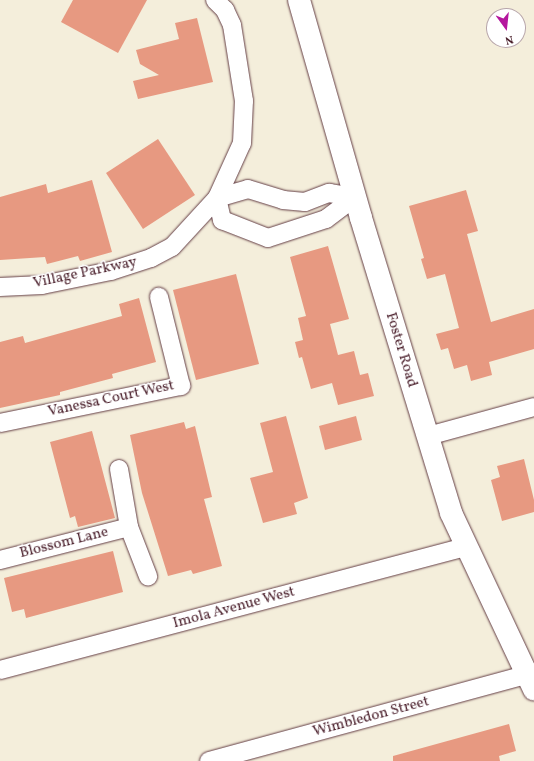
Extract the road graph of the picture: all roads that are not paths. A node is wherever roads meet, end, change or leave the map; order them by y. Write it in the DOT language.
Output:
graph roads {
  1 [pos="215,0"];
  2 [pos="299,0"];
  3 [pos="355,197"];
  4 [pos="217,198"];
  5 [pos="0,287"];
  6 [pos="159,297"];
  7 [pos="534,407"];
  8 [pos="0,423"];
  9 [pos="428,436"];
  10 [pos="119,469"];
  11 [pos="128,527"];
  12 [pos="467,547"];
  13 [pos="0,560"];
  14 [pos="148,576"];
  15 [pos="0,670"];
  16 [pos="532,679"];
  17 [pos="209,761"];
  1 -- 4 [label="street, Village Parkway"];
  2 -- 3 [label="street, Foster Road"];
  3 -- 4 [label="street"];
  3 -- 4 [label="street"];
  3 -- 9 [label="street, Foster Road"];
  4 -- 5 [label="street, Village Parkway"];
  6 -- 8 [label="street, Vanessa Court West"];
  7 -- 9 [label="street"];
  9 -- 12 [label="street, Foster Road"];
  10 -- 11 [label="street"];
  11 -- 13 [label="street, Blossom Lane"];
  11 -- 14 [label="street"];
  12 -- 15 [label="street, Imola Avenue West"];
  12 -- 16 [label="street, Foster Road"];
  16 -- 17 [label="street, Wimbledon Street"];
}
